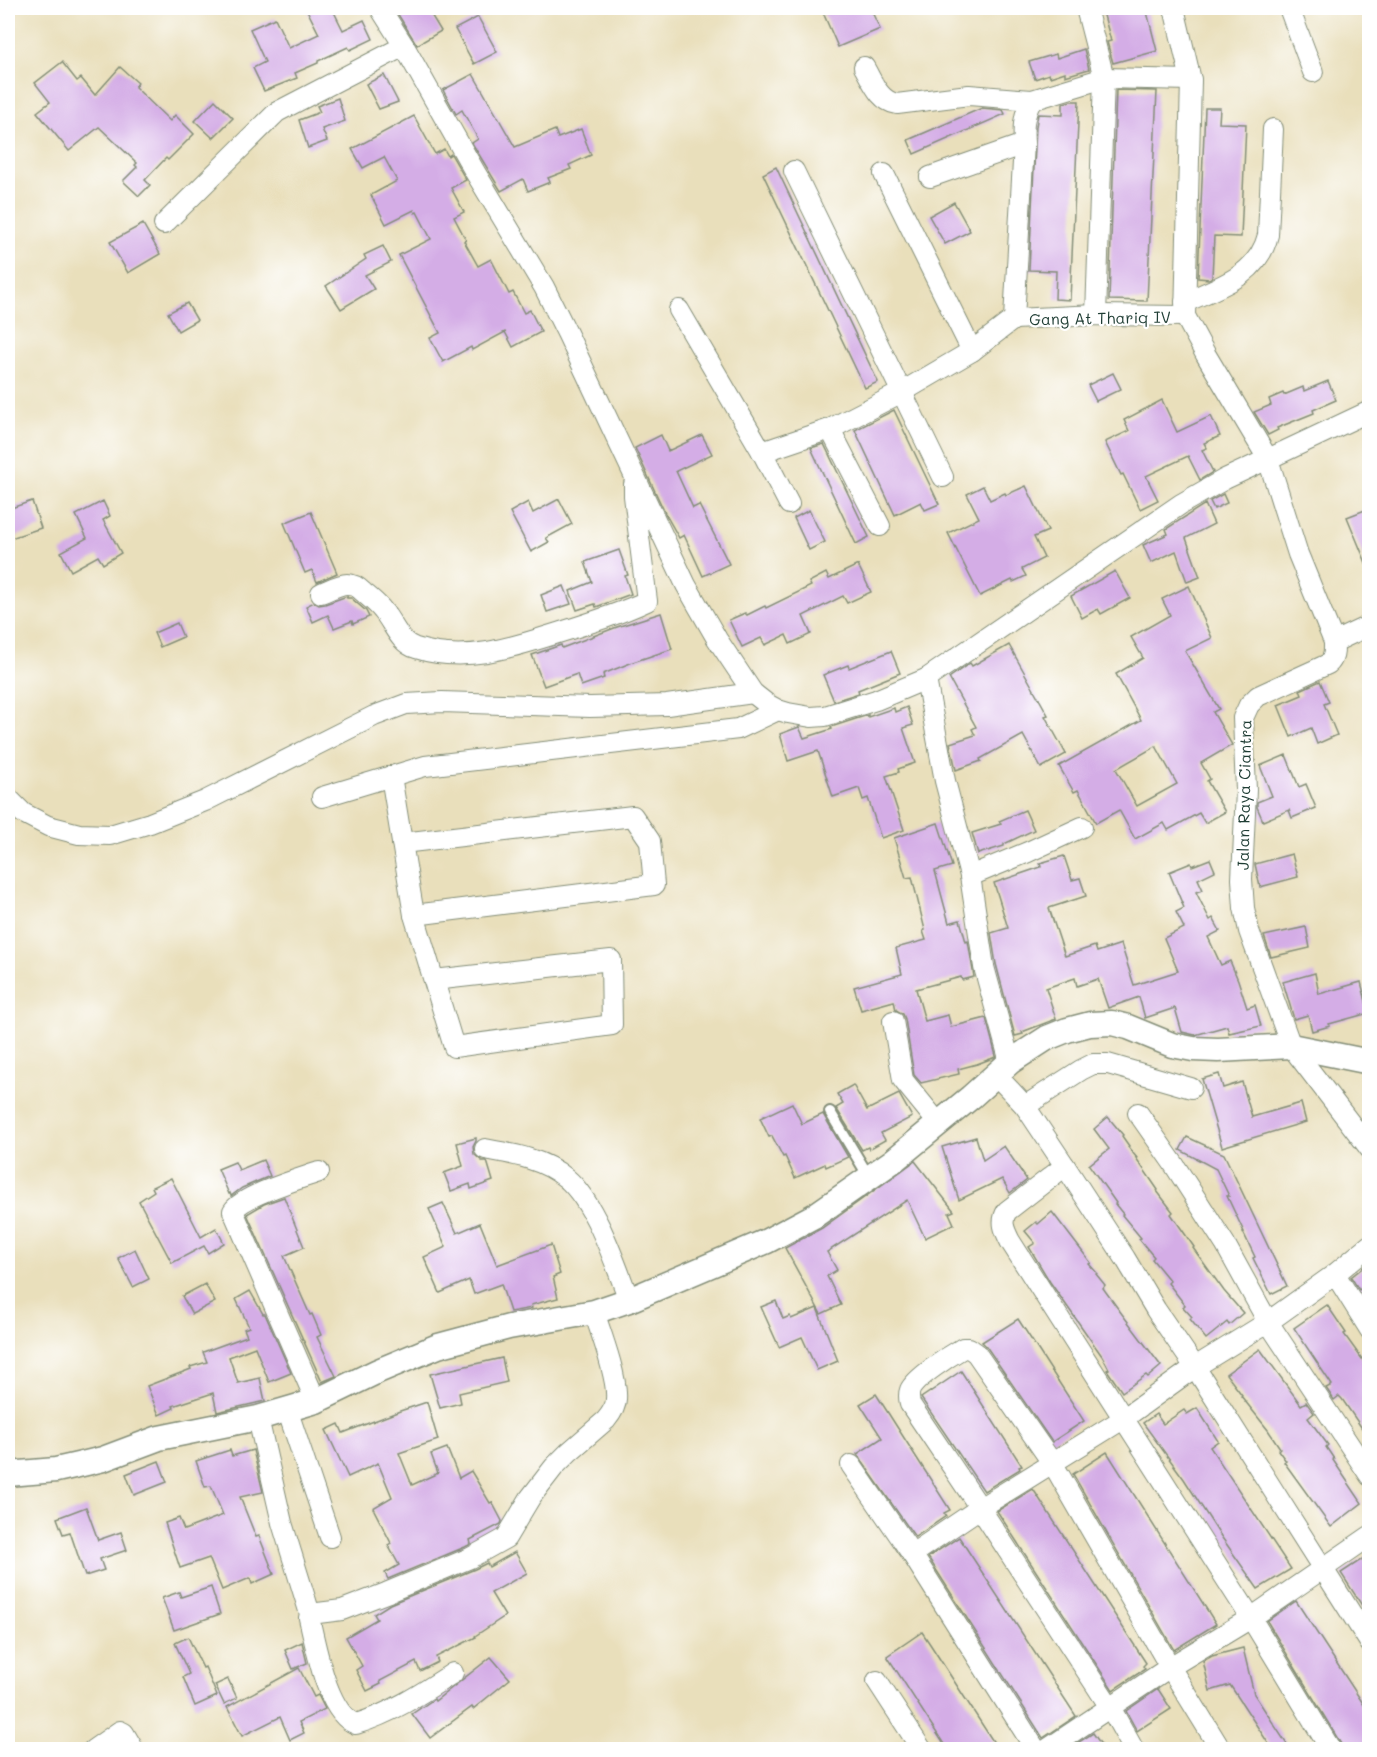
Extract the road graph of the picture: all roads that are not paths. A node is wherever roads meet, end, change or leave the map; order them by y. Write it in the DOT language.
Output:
graph roads {
  1 [pos="380,8"];
  2 [pos="1086,8"];
  3 [pos="1174,8"];
  4 [pos="1289,8"];
  5 [pos="404,46"];
  6 [pos="864,67"];
  7 [pos="1313,72"];
  8 [pos="1104,78"];
  9 [pos="1191,80"];
  10 [pos="1032,100"];
  11 [pos="1273,129"];
  12 [pos="1024,144"];
  13 [pos="794,171"];
  14 [pos="884,174"];
  15 [pos="930,177"];
  16 [pos="164,224"];
  17 [pos="1185,309"];
  18 [pos="679,310"];
  19 [pos="1096,315"];
  20 [pos="1014,319"];
  21 [pos="972,351"];
  22 [pos="902,392"];
  23 [pos="1370,411"];
  24 [pos="830,429"];
  25 [pos="762,452"];
  26 [pos="1268,459"];
  27 [pos="634,476"];
  28 [pos="943,477"];
  29 [pos="789,504"];
  30 [pos="880,526"];
  31 [pos="321,592"];
  32 [pos="1370,625"];
  33 [pos="1334,642"];
  34 [pos="926,679"];
  35 [pos="753,693"];
  36 [pos="778,710"];
  37 [pos="391,776"];
  38 [pos="321,797"];
  39 [pos="8,798"];
  40 [pos="1082,827"];
  41 [pos="402,843"];
  42 [pos="970,876"];
  43 [pos="414,915"];
  44 [pos="434,980"];
  45 [pos="892,1021"];
  46 [pos="1291,1046"];
  47 [pos="1370,1062"];
  48 [pos="1003,1068"];
  49 [pos="1191,1088"];
  50 [pos="1024,1106"];
  51 [pos="830,1112"];
  52 [pos="1138,1113"];
  53 [pos="938,1123"];
  54 [pos="485,1149"];
  55 [pos="1370,1149"];
  56 [pos="1065,1166"];
  57 [pos="319,1172"];
  58 [pos="869,1178"];
  59 [pos="1370,1245"];
  60 [pos="1335,1274"];
  61 [pos="629,1300"];
  62 [pos="594,1312"];
  63 [pos="1268,1322"];
  64 [pos="1370,1330"];
  65 [pos="1195,1367"];
  66 [pos="316,1401"];
  67 [pos="287,1409"];
  68 [pos="258,1418"];
  69 [pos="1123,1419"];
  70 [pos="1053,1464"];
  71 [pos="851,1465"];
  72 [pos="8,1474"];
  73 [pos="1370,1476"];
  74 [pos="980,1508"];
  75 [pos="1370,1536"];
  76 [pos="330,1537"];
  77 [pos="912,1554"];
  78 [pos="1323,1568"];
  79 [pos="310,1614"];
  80 [pos="1251,1618"];
  81 [pos="1370,1643"];
  82 [pos="1170,1667"];
  83 [pos="453,1672"];
  84 [pos="877,1681"];
  85 [pos="1110,1707"];
  86 [pos="93,1749"];
  87 [pos="134,1749"];
  88 [pos="922,1749"];
  89 [pos="1036,1749"];
  90 [pos="1046,1749"];
  91 [pos="1134,1749"];
  92 [pos="1221,1749"];
  93 [pos="1331,1749"];
  1 -- 5 [label="street"];
  2 -- 8 [label="street"];
  3 -- 9 [label="street"];
  4 -- 7 [label="street"];
  5 -- 16 [label="street"];
  5 -- 27 [label="street"];
  6 -- 10 [label="street"];
  8 -- 9 [label="street"];
  8 -- 10 [label="street"];
  8 -- 19 [label="street"];
  9 -- 17 [label="street"];
  10 -- 12 [label="street"];
  11 -- 17 [label="street"];
  12 -- 15 [label="street"];
  12 -- 20 [label="street"];
  13 -- 22 [label="street"];
  14 -- 21 [label="street"];
  17 -- 19 [label="street, Gang At Thariq IV"];
  17 -- 26 [label="street"];
  18 -- 25 [label="street"];
  19 -- 20 [label="street, Gang At Thariq IV"];
  20 -- 21 [label="street"];
  21 -- 22 [label="street"];
  22 -- 24 [label="street"];
  22 -- 28 [label="street"];
  23 -- 26 [label="street"];
  24 -- 25 [label="street"];
  24 -- 30 [label="street"];
  25 -- 29 [label="street"];
  26 -- 33 [label="street"];
  26 -- 34 [label="street"];
  27 -- 31 [label="street"];
  27 -- 35 [label="street"];
  32 -- 33 [label="street"];
  33 -- 46 [label="street, Jalan Raya Ciantra"];
  34 -- 36 [label="street"];
  34 -- 42 [label="street"];
  35 -- 36 [label="street"];
  35 -- 39 [label="street"];
  36 -- 37 [label="street"];
  37 -- 38 [label="street"];
  37 -- 41 [label="street"];
  40 -- 42 [label="street"];
  41 -- 43 [label="street"];
  41 -- 43 [label="street"];
  42 -- 48 [label="street"];
  43 -- 44 [label="street"];
  44 -- 44 [label="street"];
  45 -- 53 [label="street"];
  46 -- 47 [label="street"];
  46 -- 48 [label="street"];
  46 -- 55 [label="street"];
  48 -- 50 [label="street"];
  48 -- 53 [label="street"];
  49 -- 50 [label="street"];
  50 -- 56 [label="street"];
  51 -- 58 [label="lane"];
  52 -- 63 [label="street"];
  53 -- 58 [label="street"];
  54 -- 61 [label="street"];
  56 -- 65 [label="street"];
  56 -- 69 [label="street"];
  57 -- 66 [label="street"];
  58 -- 61 [label="street"];
  59 -- 60 [label="street"];
  60 -- 63 [label="street"];
  60 -- 64 [label="street"];
  61 -- 62 [label="street"];
  62 -- 66 [label="street"];
  62 -- 79 [label="street"];
  63 -- 65 [label="street"];
  63 -- 73 [label="street"];
  65 -- 69 [label="street"];
  65 -- 78 [label="street"];
  66 -- 67 [label="street"];
  67 -- 68 [label="street"];
  67 -- 76 [label="street"];
  68 -- 72 [label="street"];
  68 -- 79 [label="street"];
  69 -- 70 [label="street"];
  69 -- 80 [label="street"];
  70 -- 74 [label="street"];
  70 -- 74 [label="street"];
  70 -- 82 [label="street"];
  71 -- 77 [label="street"];
  74 -- 77 [label="street"];
  74 -- 85 [label="street"];
  75 -- 78 [label="street"];
  77 -- 89 [label="street"];
  78 -- 80 [label="street"];
  78 -- 81 [label="street"];
  79 -- 83 [label="street"];
  80 -- 82 [label="street"];
  80 -- 93 [label="street"];
  82 -- 85 [label="street"];
  82 -- 92 [label="street"];
  84 -- 88 [label="street"];
  85 -- 90 [label="street"];
  85 -- 91 [label="street"];
  86 -- 87 [label="street"];
}
